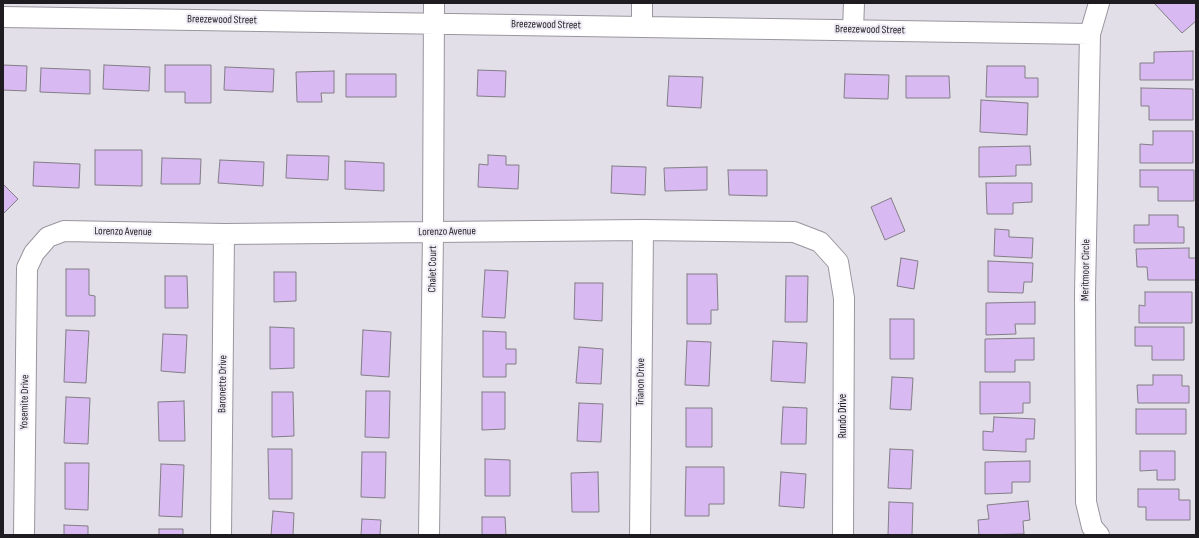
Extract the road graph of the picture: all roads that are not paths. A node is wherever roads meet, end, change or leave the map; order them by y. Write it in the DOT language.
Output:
graph roads {
  1 [pos="434,3"];
  2 [pos="642,3"];
  3 [pos="854,3"];
  4 [pos="1099,3"];
  5 [pos="10,12"];
  6 [pos="225,12"];
  7 [pos="434,24"];
  8 [pos="642,27"];
  9 [pos="853,30"];
  10 [pos="1090,34"];
  11 [pos="643,230"];
  12 [pos="433,232"];
  13 [pos="224,234"];
  14 [pos="27,268"];
  15 [pos="844,298"];
  16 [pos="24,535"];
  17 [pos="221,535"];
  18 [pos="429,535"];
  19 [pos="640,535"];
  20 [pos="843,535"];
  21 [pos="1099,535"];
  1 -- 7 [label="street, Chalet Court"];
  2 -- 8 [label="street"];
  3 -- 9 [label="street"];
  4 -- 10 [label="street, Meritmoor Circle"];
  5 -- 6 [label="street, Breezewood Street"];
  6 -- 7 [label="street, Breezewood Street"];
  7 -- 8 [label="street, Breezewood Street"];
  7 -- 12 [label="street, Chalet Court"];
  8 -- 9 [label="street, Breezewood Street"];
  9 -- 10 [label="street, Breezewood Street"];
  10 -- 21 [label="street, Meritmoor Circle"];
  11 -- 12 [label="street, Lorenzo Avenue"];
  11 -- 15 [label="street, Lorenzo Avenue"];
  11 -- 19 [label="street, Trianon Drive"];
  12 -- 13 [label="street, Lorenzo Avenue"];
  12 -- 18 [label="street, Chalet Court"];
  13 -- 14 [label="street, Lorenzo Avenue"];
  13 -- 17 [label="street, Baronette Drive"];
  14 -- 16 [label="street, Yosemite Drive"];
  15 -- 20 [label="street, Rundo Drive"];
}
